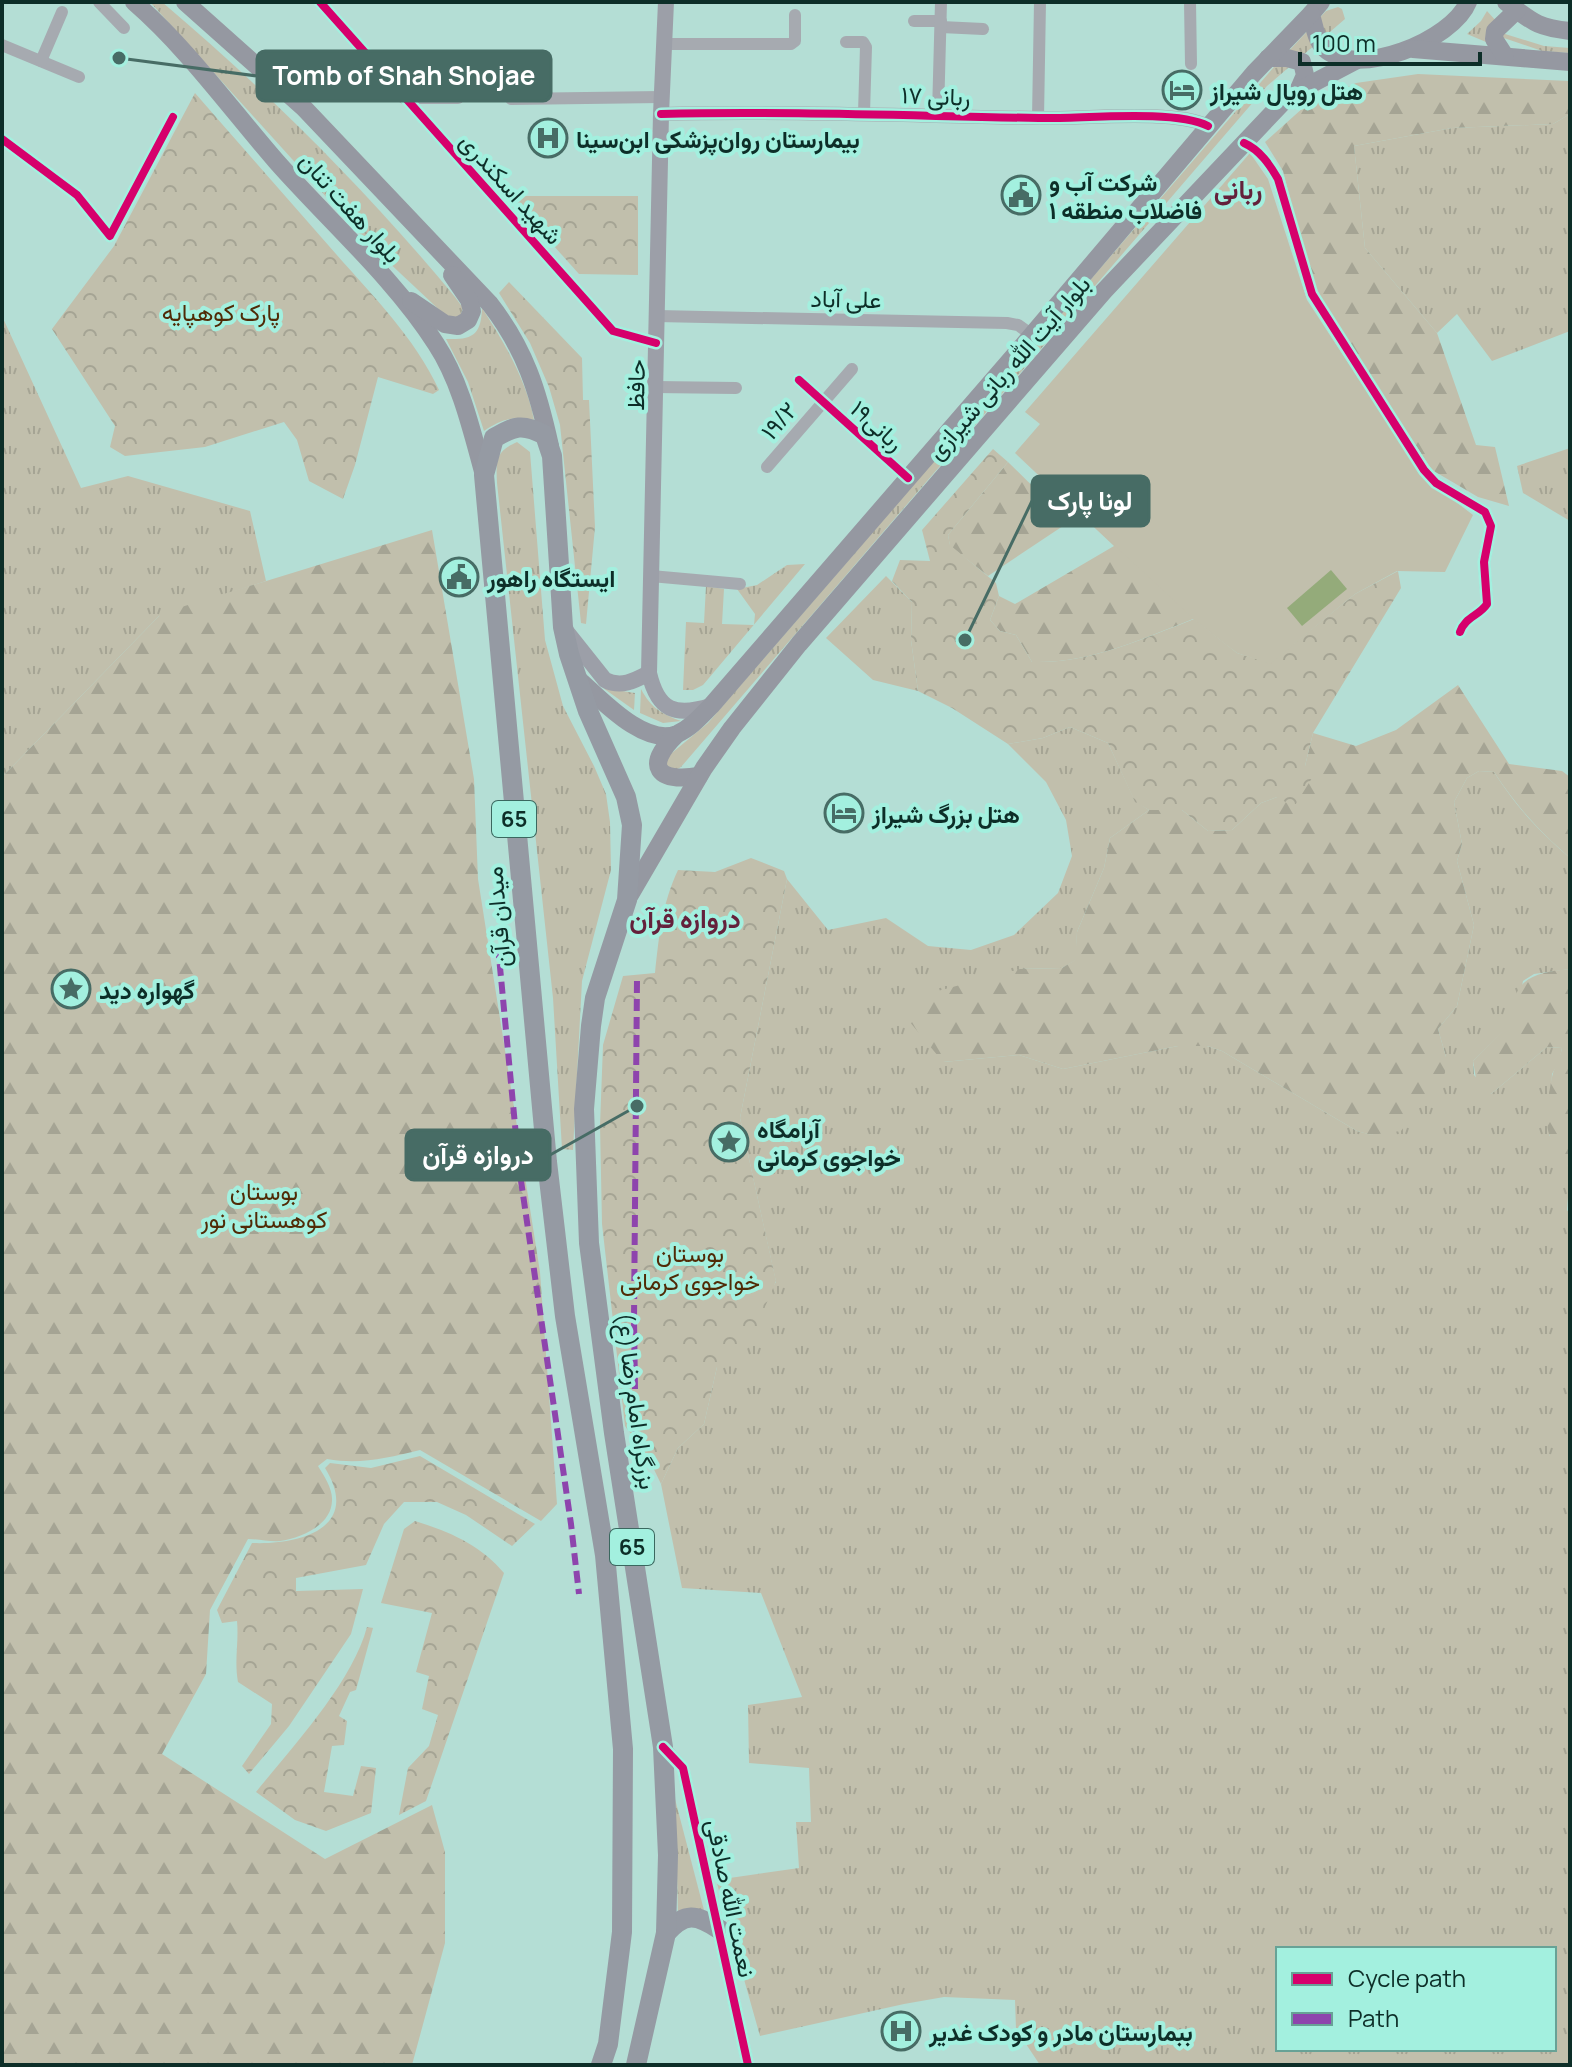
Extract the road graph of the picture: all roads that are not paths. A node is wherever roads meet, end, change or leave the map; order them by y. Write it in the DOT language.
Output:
graph roads {
  1 [pos="99,2"];
  2 [pos="134,2"];
  3 [pos="185,2"];
  4 [pos="320,2"];
  5 [pos="666,2"];
  6 [pos="941,2"];
  7 [pos="1040,2"];
  8 [pos="1190,2"];
  9 [pos="1468,2"];
  10 [pos="1512,6"];
  11 [pos="1316,8"];
  12 [pos="62,12"];
  13 [pos="795,15"];
  14 [pos="914,21"];
  15 [pos="941,24"];
  16 [pos="124,28"];
  17 [pos="983,29"];
  18 [pos="1570,31"];
  19 [pos="846,42"];
  20 [pos="665,44"];
  21 [pos="2,45"];
  22 [pos="1413,49"];
  23 [pos="1505,56"];
  24 [pos="1268,58"];
  25 [pos="41,61"];
  26 [pos="1355,61"];
  27 [pos="1570,62"];
  28 [pos="1191,64"];
  29 [pos="79,77"];
  30 [pos="1298,91"];
  31 [pos="661,97"];
  32 [pos="404,98"];
  33 [pos="458,98"];
  34 [pos="511,99"];
  35 [pos="864,113"];
  36 [pos="661,114"];
  37 [pos="938,114"];
  38 [pos="173,117"];
  39 [pos="1038,118"];
  40 [pos="1208,126"];
  41 [pos="2,139"];
  42 [pos="1244,143"];
  43 [pos="433,244"];
  44 [pos="389,285"];
  45 [pos="657,316"];
  46 [pos="1032,335"];
  47 [pos="656,343"];
  48 [pos="852,369"];
  49 [pos="799,380"];
  50 [pos="655,387"];
  51 [pos="736,388"];
  52 [pos="823,402"];
  53 [pos="552,456"];
  54 [pos="767,467"];
  55 [pos="484,475"];
  56 [pos="908,478"];
  57 [pos="651,576"];
  58 [pos="740,584"];
  59 [pos="563,627"];
  60 [pos="1460,632"];
  61 [pos="649,673"];
  62 [pos="578,679"];
  63 [pos="711,706"];
  64 [pos="676,735"];
  65 [pos="699,776"];
  66 [pos="627,900"];
  67 [pos="663,1747"];
  68 [pos="719,1929"];
  69 [pos="666,1933"];
  70 [pos="601,2065"];
  71 [pos="636,2065"];
  72 [pos="748,2065"];
  1 -- 16 [label="street"];
  2 -- 44 [label="main road, بلوار هفت تنان / 65"];
  3 -- 43 [label="main road, بلوار هفت تنان / 65"];
  4 -- 32 [label="street, شهید اسکندری"];
  5 -- 20 [label="main road, حافظ"];
  6 -- 15 [label="street"];
  7 -- 39 [label="street"];
  8 -- 28 [label="street"];
  9 -- 22 [label="main road"];
  10 -- 18 [label="main road"];
  10 -- 23 [label="main road"];
  11 -- 24 [label="main road, بلوار آیت الله ربانی شیرازی"];
  11 -- 26 [label="main road"];
  12 -- 25 [label="street"];
  13 -- 20 [label="street"];
  14 -- 15 [label="street"];
  15 -- 17 [label="street"];
  15 -- 37 [label="street"];
  19 -- 35 [label="street"];
  20 -- 31 [label="main road, حافظ"];
  21 -- 25 [label="street"];
  22 -- 23 [label="main road"];
  22 -- 26 [label="main road, بلوار آیت الله ربانی شیرازی"];
  23 -- 27 [label="main road"];
  24 -- 30 [label="main road"];
  24 -- 40 [label="main road, بلوار آیت الله ربانی شیرازی"];
  25 -- 29 [label="street"];
  26 -- 30 [label="main road, بلوار آیت الله ربانی شیرازی"];
  30 -- 42 [label="main road, بلوار آیت الله ربانی شیرازی"];
  31 -- 34 [label="street"];
  31 -- 36 [label="main road, حافظ"];
  32 -- 33 [label="street"];
  32 -- 47 [label="street, شهید اسکندری"];
  35 -- 36 [label="street, ربانی ۱۷"];
  35 -- 37 [label="street, ربانی ۱۷"];
  36 -- 45 [label="main road, حافظ"];
  37 -- 39 [label="street, ربانی ۱۷"];
  38 -- 41 [label="street"];
  39 -- 40 [label="street, ربانی ۱۷"];
  40 -- 46 [label="main road, بلوار آیت الله ربانی شیرازی"];
  42 -- 60 [label="street"];
  42 -- 65 [label="main road, بلوار آیت الله ربانی شیرازی"];
  43 -- 44 [label="main road"];
  43 -- 53 [label="main road, بلوار هفت تنان / 65"];
  44 -- 55 [label="main road, بلوار هفت تنان / 65"];
  45 -- 46 [label="street, علی آباد"];
  45 -- 47 [label="main road, حافظ"];
  46 -- 56 [label="main road, بلوار آیت الله ربانی شیرازی"];
  47 -- 50 [label="main road, حافظ"];
  48 -- 52 [label="street, ۱۹/۲"];
  49 -- 52 [label="street, ربانی۱۹"];
  50 -- 51 [label="street"];
  50 -- 57 [label="main road, حافظ"];
  52 -- 54 [label="street, ۱۹/۲"];
  52 -- 56 [label="street, ربانی۱۹"];
  53 -- 55 [label="highway, 65"];
  53 -- 59 [label="highway, 65"];
  55 -- 70 [label="highway, میدان قرآن / 65"];
  56 -- 63 [label="main road, بلوار آیت الله ربانی شیرازی"];
  57 -- 58 [label="street"];
  57 -- 61 [label="main road, حافظ"];
  59 -- 61 [label="main road"];
  59 -- 62 [label="highway, 65"];
  61 -- 63 [label="main road"];
  62 -- 64 [label="main road"];
  62 -- 66 [label="highway, 65"];
  63 -- 64 [label="main road, بلوار آیت الله ربانی شیرازی"];
  64 -- 65 [label="main road"];
  65 -- 66 [label="main road, بلوار آیت الله ربانی شیرازی"];
  66 -- 67 [label="highway, بزرگراه امام رضا (ع) / 65"];
  67 -- 68 [label="street, نعمت الله صادقی"];
  67 -- 69 [label="highway, بزرگراه امام رضا (ع) / 65"];
  68 -- 69 [label="highway"];
  68 -- 72 [label="street, نعمت الله صادقی"];
  69 -- 71 [label="highway, بزرگراه امام رضا (ع) / 65"];
}
